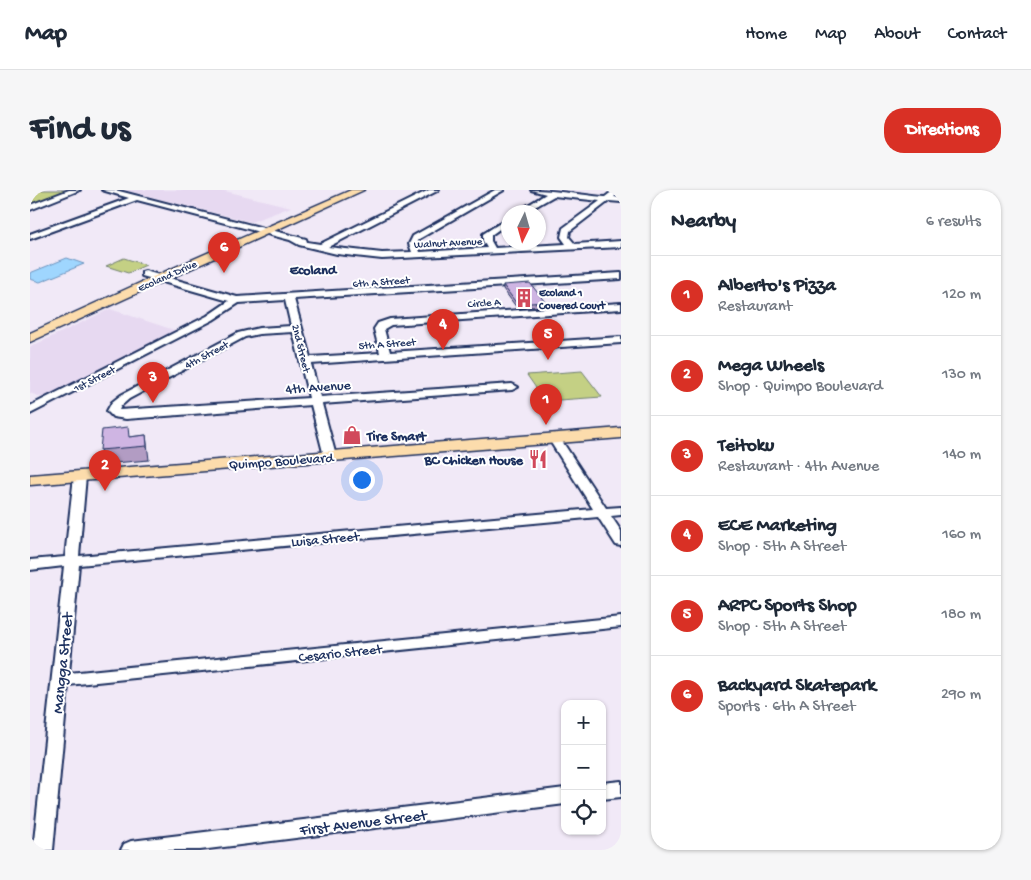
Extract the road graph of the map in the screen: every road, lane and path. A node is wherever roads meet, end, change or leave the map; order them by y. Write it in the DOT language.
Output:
graph roads {
  1 [pos="76,190"];
  2 [pos="106,190"];
  3 [pos="338,190"];
  4 [pos="359,190"];
  5 [pos="435,190"];
  6 [pos="500,190"];
  7 [pos="535,190"];
  8 [pos="619,190"];
  9 [pos="556,192"];
  10 [pos="136,198"];
  11 [pos="606,199"];
  12 [pos="621,200"];
  13 [pos="533,205"];
  14 [pos="30,208"];
  15 [pos="501,225"];
  16 [pos="252,228"];
  17 [pos="265,232"];
  18 [pos="30,237"];
  19 [pos="621,244"];
  20 [pos="572,246"];
  21 [pos="321,247"];
  22 [pos="493,251"];
  23 [pos="417,255"];
  24 [pos="145,274"];
  25 [pos="621,276"];
  26 [pos="159,278"];
  27 [pos="289,298"];
  28 [pos="237,300"];
  29 [pos="621,306"];
  30 [pos="30,326"];
  31 [pos="297,329"];
  32 [pos="30,338"];
  33 [pos="621,340"];
  34 [pos="386,355"];
  35 [pos="305,361"];
  36 [pos="512,387"];
  37 [pos="316,402"];
  38 [pos="30,411"];
  39 [pos="126,415"];
  40 [pos="621,433"];
  41 [pos="554,438"];
  42 [pos="330,456"];
  43 [pos="80,476"];
  44 [pos="30,480"];
  45 [pos="621,511"];
  46 [pos="602,512"];
  47 [pos="621,542"];
  48 [pos="72,561"];
  49 [pos="30,565"];
  50 [pos="621,622"];
  51 [pos="59,680"];
  52 [pos="621,789"];
  53 [pos="606,791"];
  54 [pos="561,796"];
  55 [pos="43,850"];
  56 [pos="132,850"];
  1 -- 14 [label="street"];
  2 -- 10 [label="street, Walnut Avenue"];
  3 -- 16 [label="main road, Ecoland Drive"];
  4 -- 17 [label="main road, Ecoland Drive"];
  5 -- 21 [label="street"];
  6 -- 23 [label="street"];
  7 -- 9 [label="street"];
  8 -- 11 [label="street"];
  9 -- 11 [label="street"];
  9 -- 13 [label="street"];
  10 -- 16 [label="street, Walnut Avenue"];
  10 -- 18 [label="street"];
  11 -- 12 [label="street"];
  11 -- 20 [label="street"];
  15 -- 22 [label="street"];
  16 -- 17 [label="street, Walnut Avenue"];
  16 -- 24 [label="main road, Ecoland Drive"];
  17 -- 21 [label="street, Walnut Avenue"];
  17 -- 26 [label="main road, Ecoland Drive"];
  19 -- 20 [label="street, Walnut Avenue"];
  20 -- 22 [label="street, Walnut Avenue"];
  21 -- 23 [label="street, Walnut Avenue"];
  22 -- 23 [label="street, Walnut Avenue"];
  24 -- 26 [label="street, 6th A Street"];
  24 -- 30 [label="main road, Ecoland Drive"];
  25 -- 27 [label="street, 6th A Street"];
  26 -- 28 [label="street, 6th A Street"];
  26 -- 32 [label="main road, Ecoland Drive"];
  27 -- 28 [label="street, 6th A Street"];
  27 -- 31 [label="street, 2nd Street"];
  28 -- 38 [label="street, 1st Street"];
  29 -- 34 [label="street, Circle A"];
  31 -- 35 [label="street, 2nd Street"];
  31 -- 39 [label="street, 4th Street"];
  33 -- 34 [label="street, 5th A Street"];
  34 -- 35 [label="street, 5th A Street"];
  35 -- 37 [label="street, 2nd Street"];
  36 -- 37 [label="street, 4th Avenue"];
  37 -- 39 [label="street, 4th Avenue"];
  37 -- 42 [label="street, 2nd Street"];
  40 -- 41 [label="main road, Quimpo Boulevard"];
  41 -- 42 [label="main road, Quimpo Boulevard"];
  41 -- 46 [label="street"];
  42 -- 43 [label="main road, Quimpo Boulevard"];
  43 -- 44 [label="main road, Quimpo Boulevard"];
  43 -- 48 [label="street, Mangga Street"];
  45 -- 46 [label="street, Luisa Street"];
  46 -- 47 [label="street"];
  46 -- 48 [label="street, Luisa Street"];
  48 -- 49 [label="street, Luisa Street"];
  48 -- 51 [label="street, Mangga Street"];
  50 -- 51 [label="street, Cesario Street"];
  51 -- 55 [label="street, Mangga Street"];
  52 -- 53 [label="street"];
  54 -- 56 [label="street, First Avenue Street"];
}
